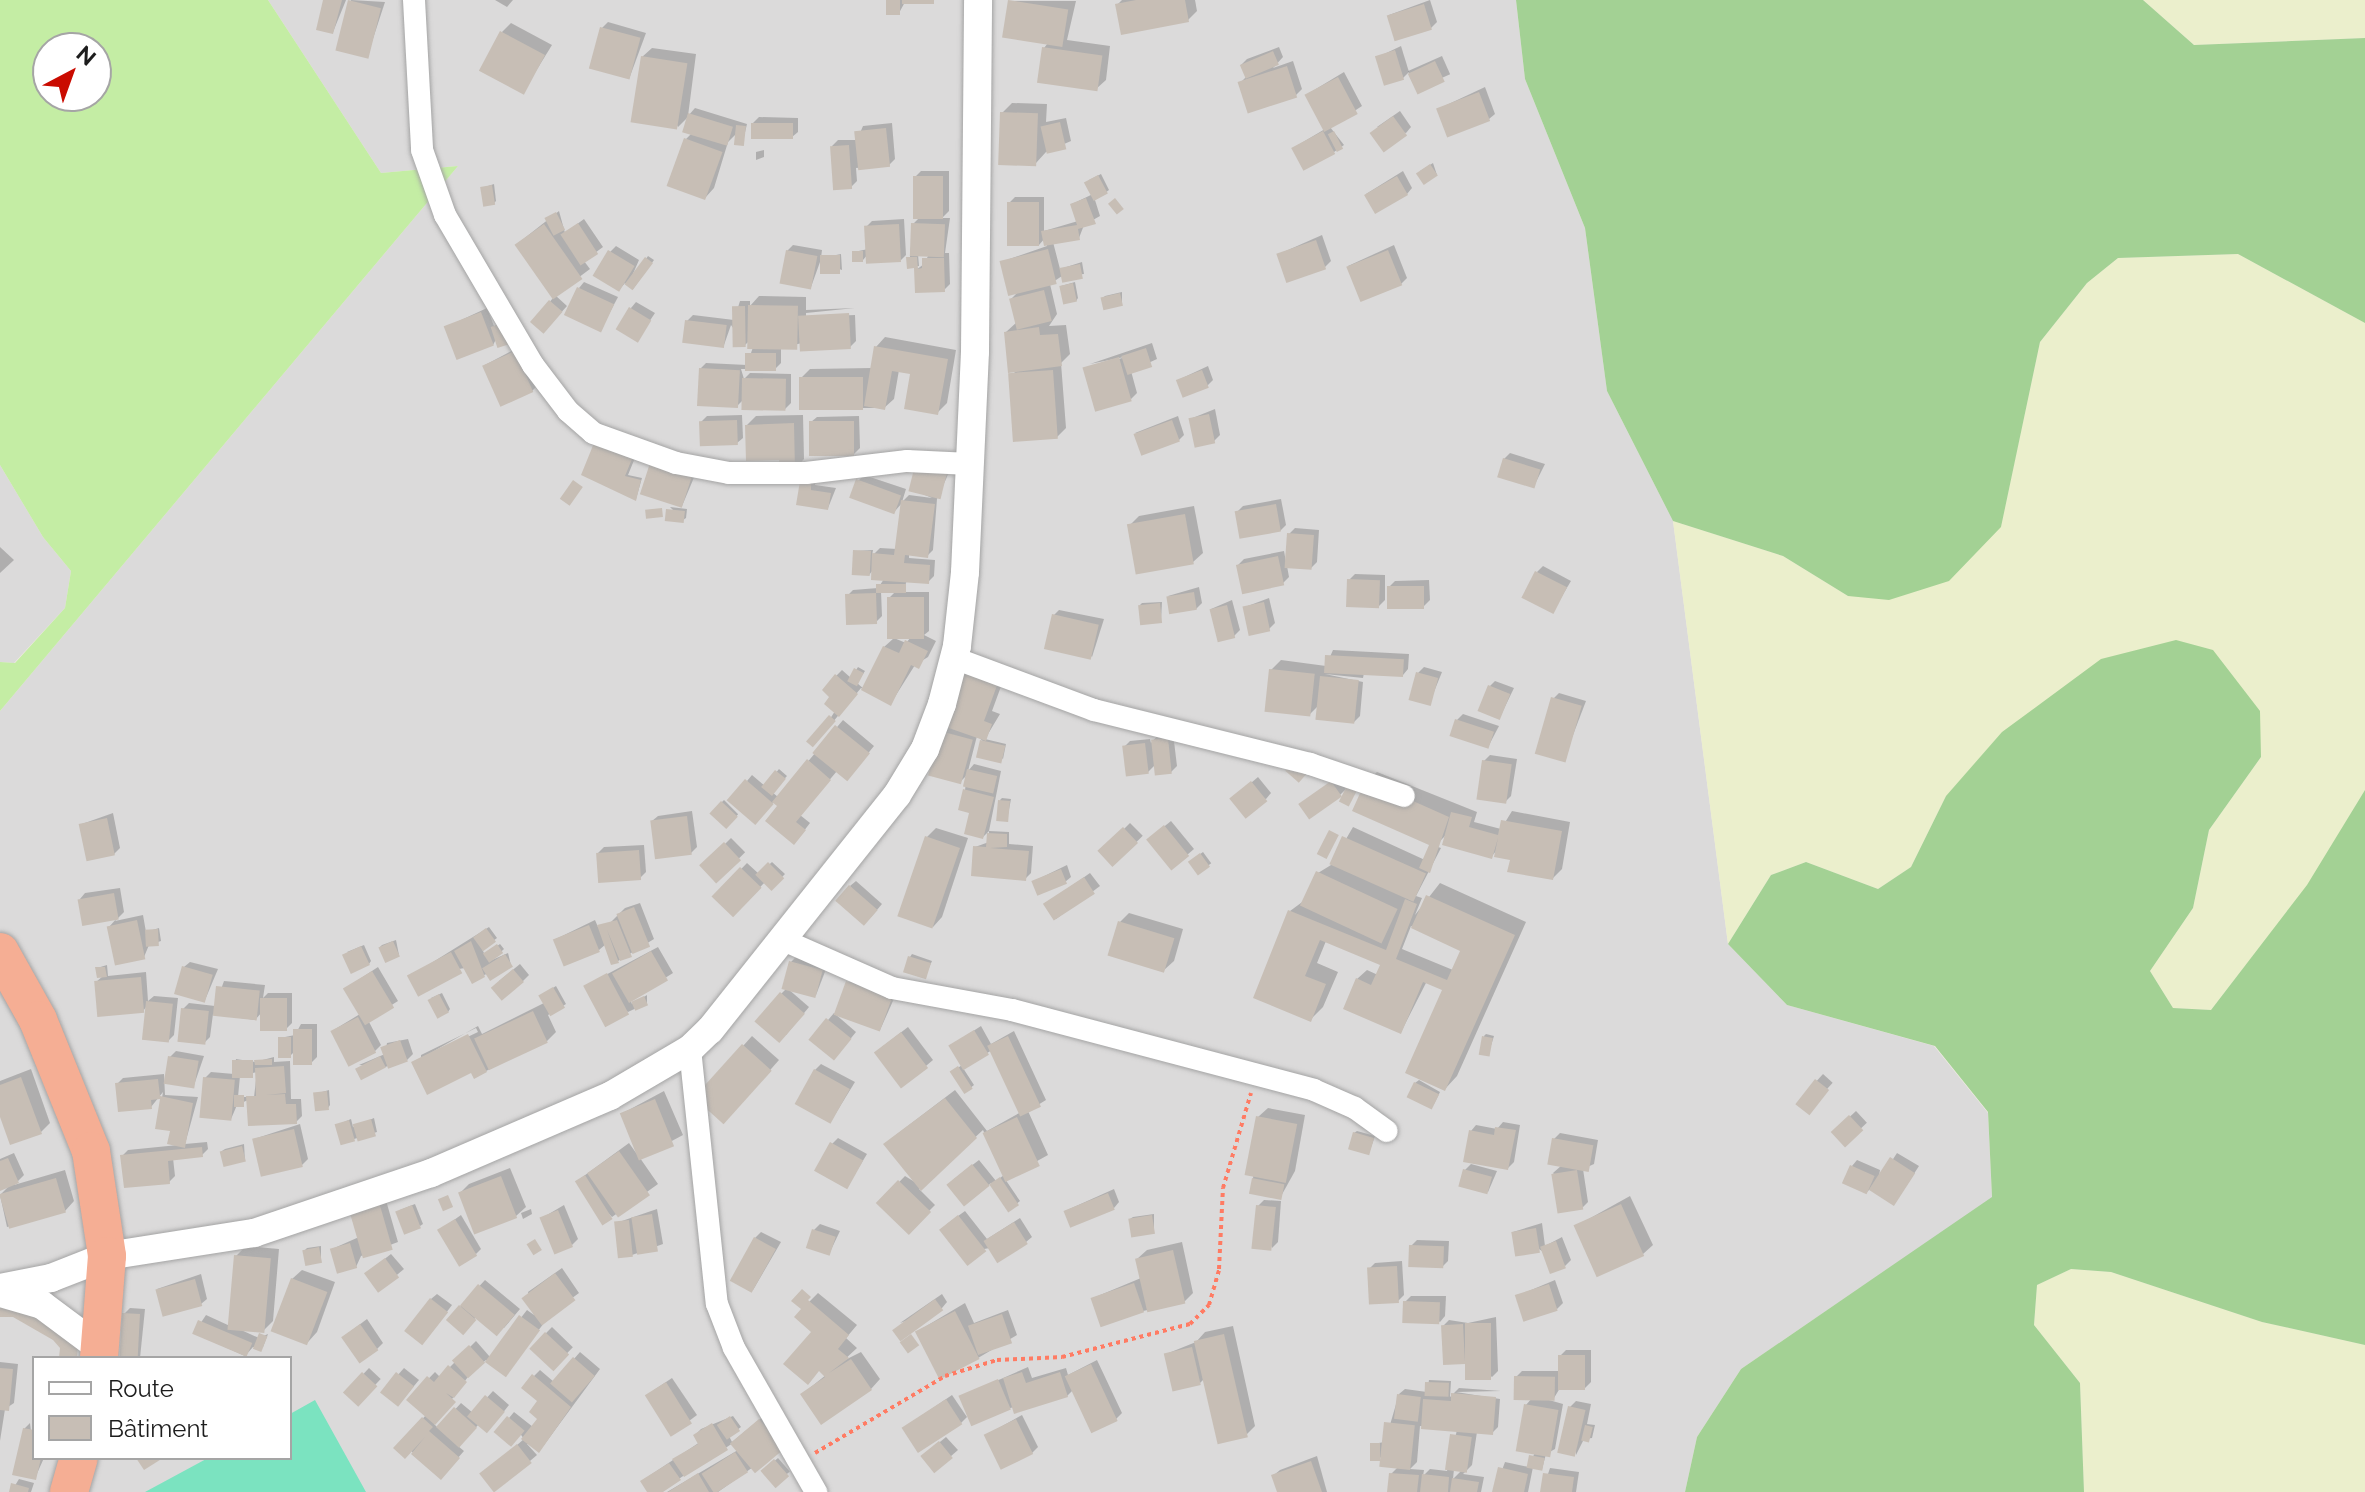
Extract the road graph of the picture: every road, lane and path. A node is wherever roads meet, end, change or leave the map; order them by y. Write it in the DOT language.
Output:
graph roads {
  1 [pos="414,0"];
  2 [pos="978,0"];
  3 [pos="970,464"];
  4 [pos="954,658"];
  5 [pos="1404,796"];
  6 [pos="781,939"];
  7 [pos="0,952"];
  8 [pos="690,1049"];
  9 [pos="1264,1075"];
  10 [pos="1387,1131"];
  11 [pos="107,1256"];
  12 [pos="0,1290"];
  13 [pos="100,1354"];
  14 [pos="78,1460"];
  15 [pos="799,1463"];
  16 [pos="69,1492"];
  17 [pos="816,1492"];
  1 -- 3 [label="street"];
  2 -- 3 [label="street"];
  3 -- 4 [label="street"];
  4 -- 5 [label="street"];
  4 -- 6 [label="street"];
  6 -- 8 [label="street"];
  6 -- 9 [label="street"];
  7 -- 11 [label="highway"];
  8 -- 11 [label="street"];
  8 -- 15 [label="street"];
  9 -- 10 [label="street"];
  9 -- 15 [label="path"];
  11 -- 12 [label="street"];
  11 -- 13 [label="highway"];
  12 -- 13 [label="street"];
  14 -- 16 [label="highway"];
  15 -- 17 [label="street"];
}
